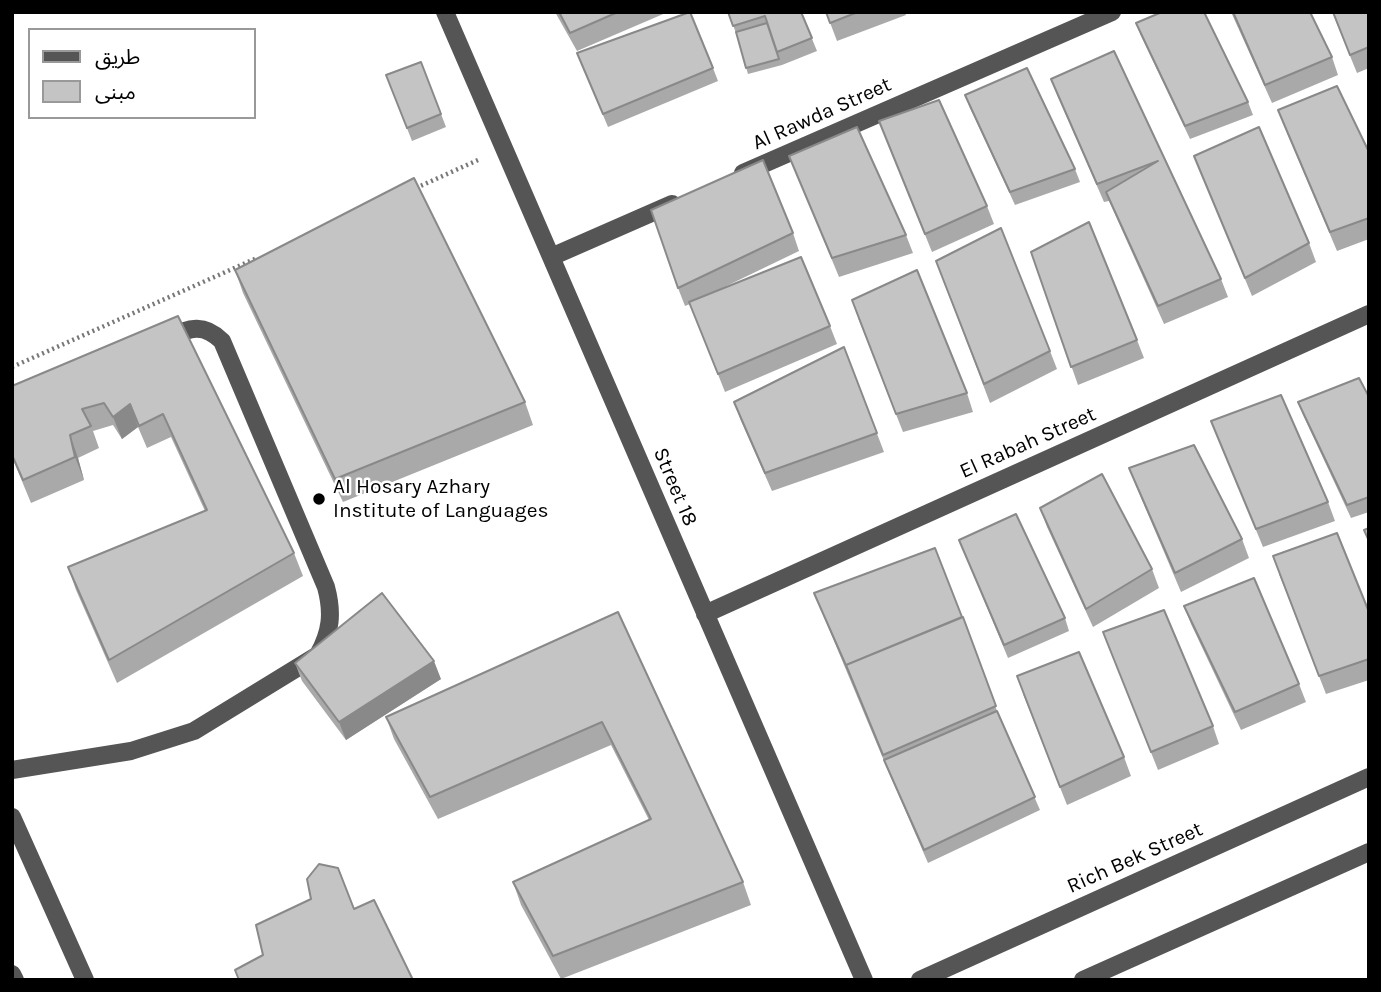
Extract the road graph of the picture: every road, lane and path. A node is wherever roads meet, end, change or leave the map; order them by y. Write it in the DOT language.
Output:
graph roads {
  1 [pos="445,12"];
  2 [pos="1112,12"];
  3 [pos="504,149"];
  4 [pos="730,179"];
  5 [pos="403,194"];
  6 [pos="691,196"];
  7 [pos="265,255"];
  8 [pos="551,257"];
  9 [pos="1369,314"];
  10 [pos="141,348"];
  11 [pos="12,367"];
  12 [pos="705,614"];
  13 [pos="12,770"];
  14 [pos="1369,777"];
  15 [pos="12,817"];
  16 [pos="1369,852"];
  17 [pos="12,974"];
  18 [pos="15,980"];
  19 [pos="85,980"];
  20 [pos="864,980"];
  21 [pos="919,980"];
  22 [pos="1083,980"];
  1 -- 3 [label="street, Street 18"];
  2 -- 4 [label="street, Al Rawda Street"];
  3 -- 5 [label="path"];
  3 -- 8 [label="street, Street 18"];
  6 -- 8 [label="street"];
  7 -- 11 [label="path"];
  8 -- 12 [label="street, Street 18"];
  9 -- 12 [label="street, El Rabah Street"];
  10 -- 13 [label="street"];
  12 -- 20 [label="street, Street 18"];
  14 -- 21 [label="street, Rich Bek Street"];
  15 -- 19 [label="street"];
  16 -- 22 [label="street"];
  17 -- 18 [label="street"];
}
